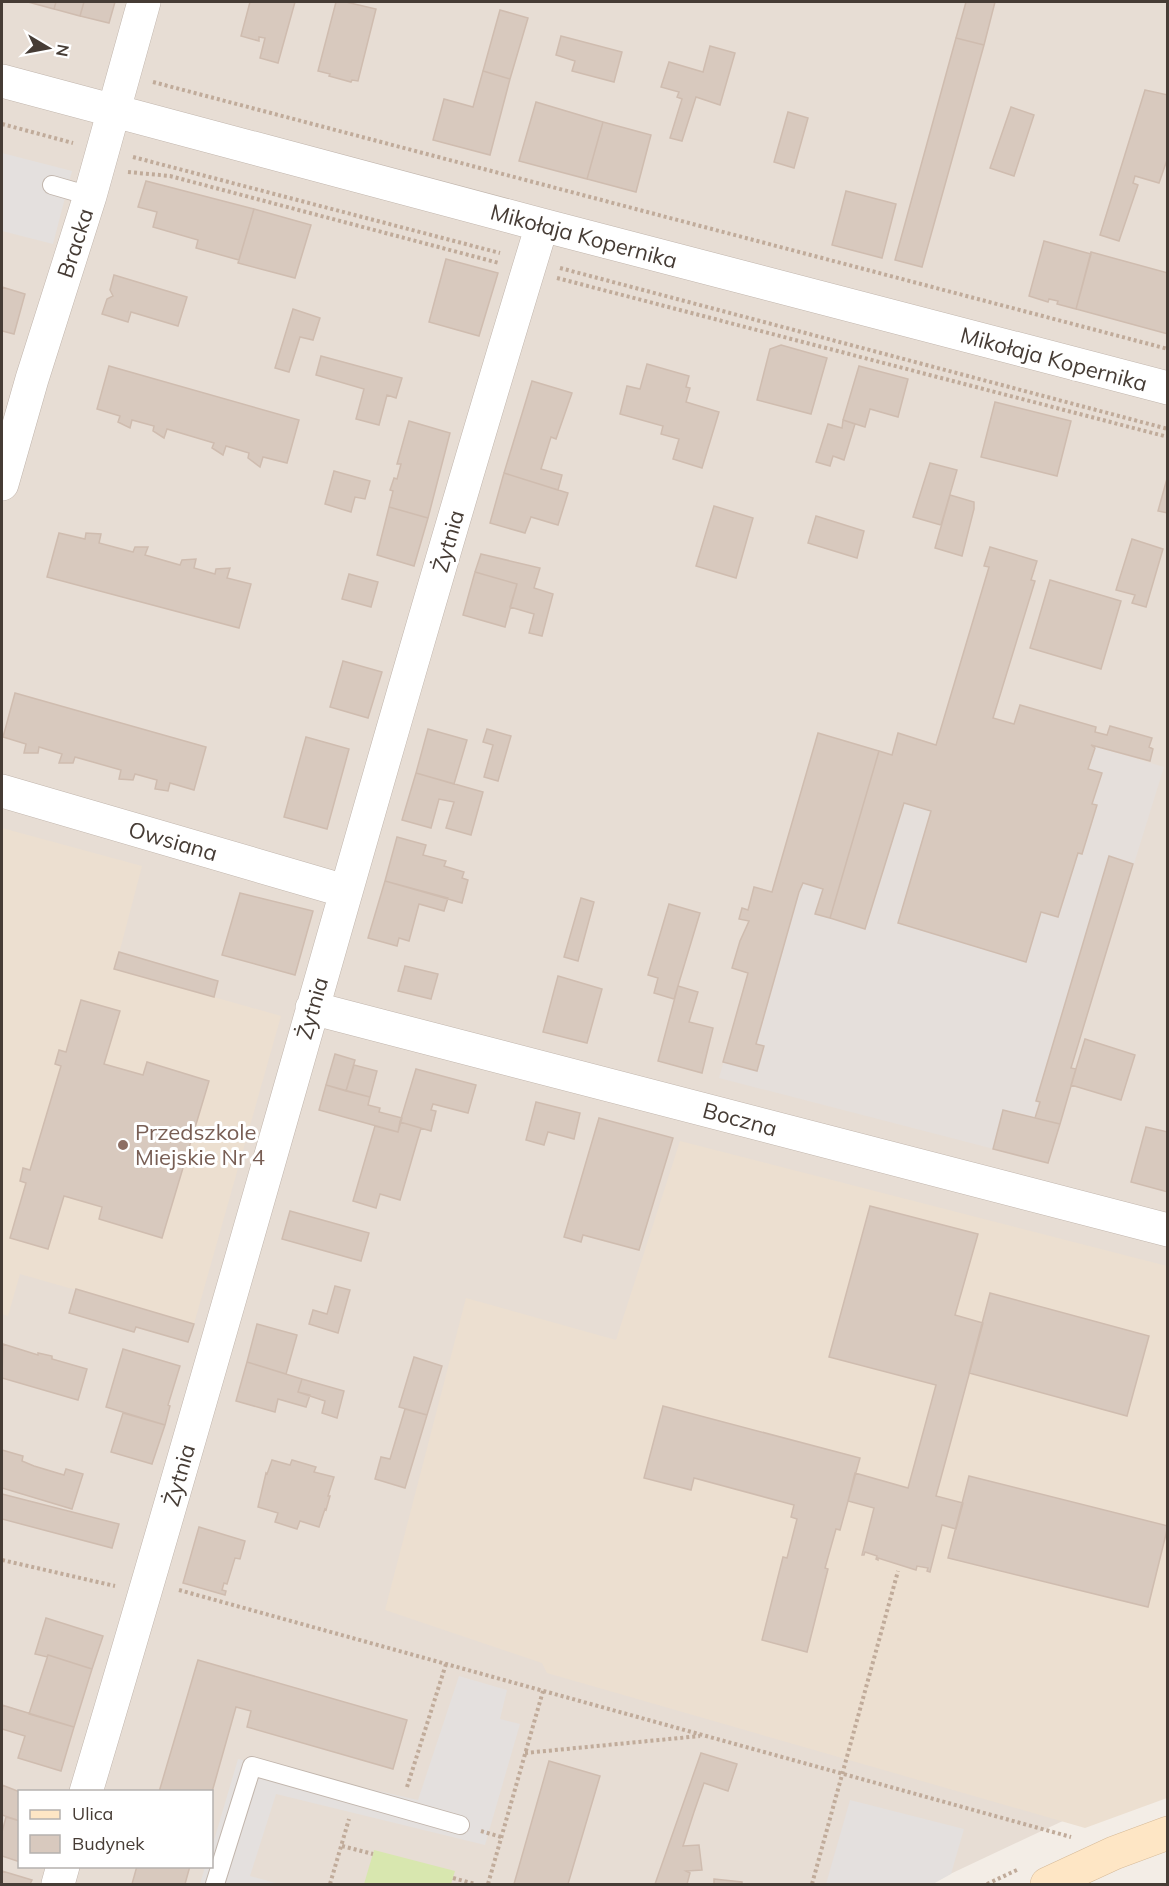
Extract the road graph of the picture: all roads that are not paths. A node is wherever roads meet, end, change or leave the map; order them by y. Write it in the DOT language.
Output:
graph roads {
  1 [pos="144,2"];
  2 [pos="2,81"];
  3 [pos="114,111"];
  4 [pos="52,185"];
  5 [pos="90,196"];
  6 [pos="542,225"];
  7 [pos="1167,388"];
  8 [pos="2,484"];
  9 [pos="2,791"];
  10 [pos="345,891"];
  11 [pos="312,1008"];
  12 [pos="1167,1230"];
  13 [pos="86,1790"];
  14 [pos="460,1825"];
  15 [pos="1167,1833"];
  16 [pos="62,1868"];
  17 [pos="58,1884"];
  18 [pos="215,1884"];
  19 [pos="1047,1884"];
  1 -- 3 [label="street, Bracka"];
  2 -- 3 [label="street, Mikołaja Kopernika"];
  3 -- 5 [label="street, Bracka"];
  3 -- 6 [label="street, Mikołaja Kopernika"];
  4 -- 5 [label="lane"];
  5 -- 8 [label="street, Bracka"];
  6 -- 7 [label="street, Mikołaja Kopernika"];
  6 -- 10 [label="street, Żytnia"];
  9 -- 10 [label="street, Owsiana"];
  10 -- 11 [label="street, Żytnia"];
  11 -- 12 [label="street, Boczna"];
  11 -- 13 [label="street, Żytnia"];
  14 -- 18 [label="lane"];
  15 -- 19 [label="street"];
  16 -- 17 [label="street"];
}
